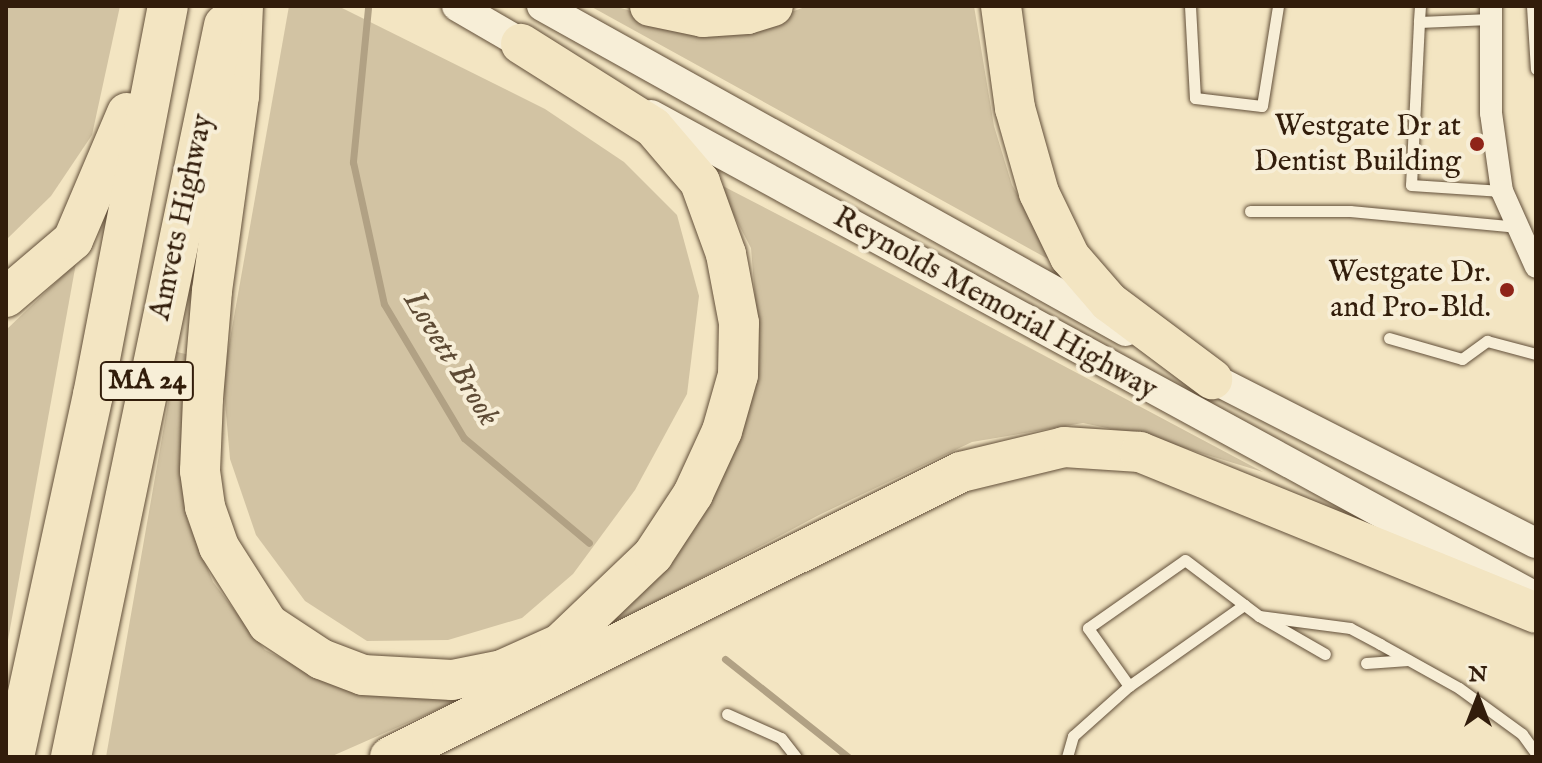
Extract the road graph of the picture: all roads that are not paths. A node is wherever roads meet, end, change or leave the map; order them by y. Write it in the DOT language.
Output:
graph roads {
  1 [pos="161,6"];
  2 [pos="168,6"];
  3 [pos="228,6"];
  4 [pos="243,6"];
  5 [pos="457,6"];
  6 [pos="542,6"];
  7 [pos="650,6"];
  8 [pos="773,6"];
  9 [pos="1001,6"];
  10 [pos="1190,6"];
  11 [pos="1278,6"];
  12 [pos="1420,6"];
  13 [pos="1532,6"];
  14 [pos="1490,13"];
  15 [pos="1419,22"];
  16 [pos="521,44"];
  17 [pos="1536,69"];
  18 [pos="1502,191"];
  19 [pos="1250,211"];
  20 [pos="1518,227"];
  21 [pos="1536,267"];
  22 [pos="6,297"];
  23 [pos="1389,338"];
  24 [pos="1536,354"];
  25 [pos="1212,379"];
  26 [pos="1536,543"];
  27 [pos="1536,597"];
  28 [pos="1244,605"];
  29 [pos="1536,613"];
  30 [pos="1259,616"];
  31 [pos="1325,654"];
  32 [pos="1408,660"];
  33 [pos="1366,663"];
  34 [pos="1129,686"];
  35 [pos="727,714"];
  36 [pos="1536,753"];
  37 [pos="14,757"];
  38 [pos="71,757"];
  39 [pos="390,757"];
  40 [pos="796,757"];
  41 [pos="1067,757"];
  1 -- 22 [label="highway"];
  2 -- 37 [label="highway, Amvets Highway / MA 24"];
  3 -- 38 [label="highway, Amvets Highway / MA 24"];
  4 -- 16 [label="highway"];
  5 -- 16 [label="main road, Reynolds Memorial Highway"];
  6 -- 25 [label="main road, Reynolds Memorial Highway"];
  7 -- 8 [label="highway"];
  9 -- 25 [label="highway"];
  10 -- 11 [label="lane"];
  12 -- 15 [label="lane"];
  13 -- 17 [label="lane"];
  14 -- 15 [label="lane"];
  14 -- 18 [label="street"];
  15 -- 18 [label="lane"];
  16 -- 27 [label="main road, Reynolds Memorial Highway"];
  18 -- 20 [label="street"];
  19 -- 20 [label="lane"];
  20 -- 21 [label="street"];
  23 -- 24 [label="lane"];
  25 -- 26 [label="main road, Reynolds Memorial Highway"];
  28 -- 30 [label="lane"];
  28 -- 34 [label="lane"];
  28 -- 34 [label="lane"];
  29 -- 39 [label="highway"];
  30 -- 31 [label="lane"];
  30 -- 32 [label="lane"];
  32 -- 33 [label="lane"];
  32 -- 36 [label="lane"];
  34 -- 41 [label="lane"];
  35 -- 40 [label="lane"];
}
